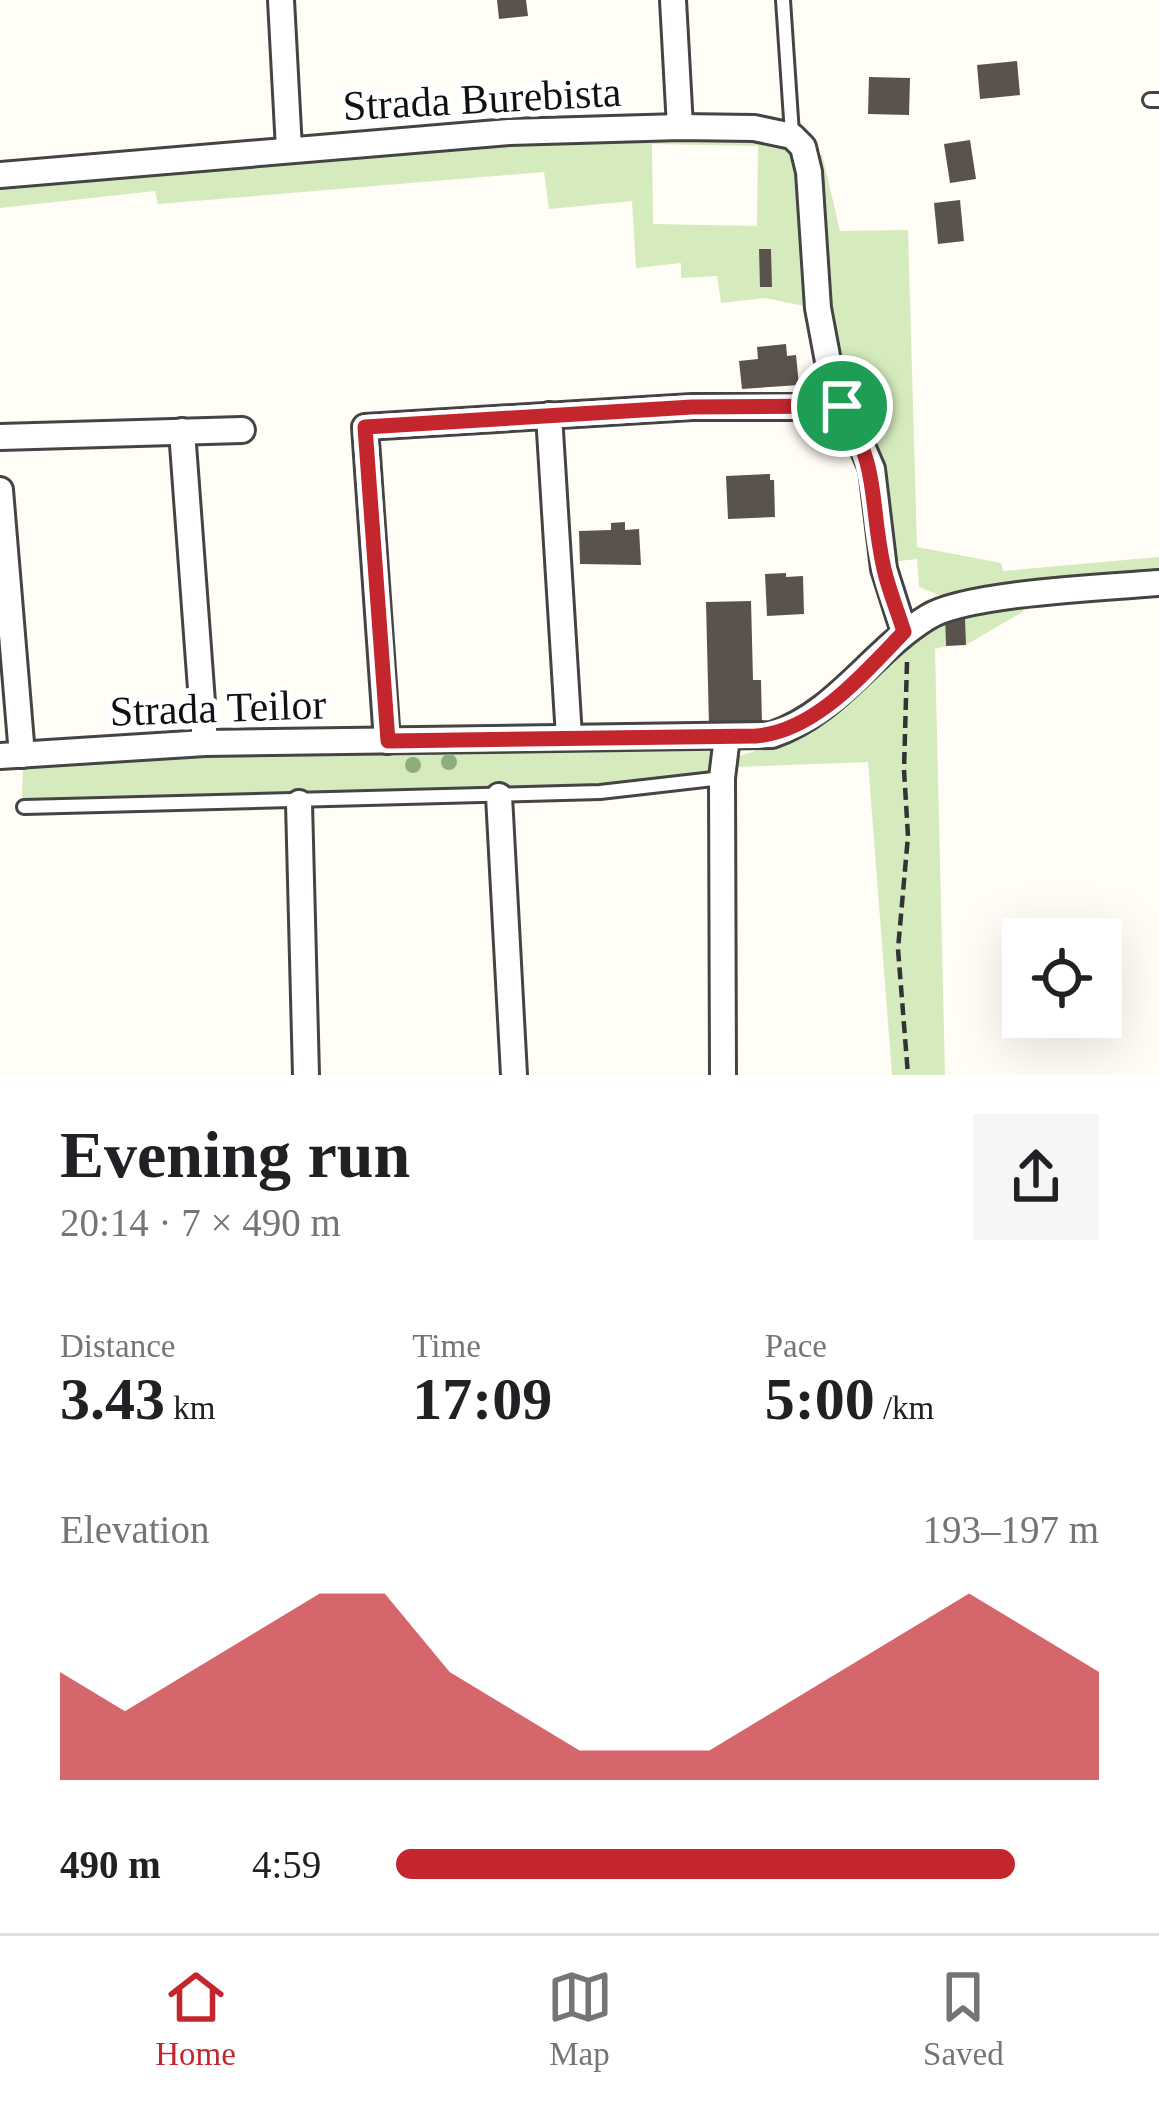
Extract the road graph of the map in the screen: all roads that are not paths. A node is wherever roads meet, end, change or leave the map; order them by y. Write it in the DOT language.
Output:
graph roads {
  1 [pos="280,0"];
  2 [pos="673,0"];
  3 [pos="783,0"];
  4 [pos="680,127"];
  5 [pos="792,136"];
  6 [pos="289,149"];
  7 [pos="0,176"];
  8 [pos="842,406"];
  9 [pos="549,415"];
  10 [pos="242,430"];
  11 [pos="182,431"];
  12 [pos="0,437"];
  13 [pos="0,490"];
  14 [pos="1159,583"];
  15 [pos="904,632"];
  16 [pos="569,737"];
  17 [pos="727,737"];
  18 [pos="388,741"];
  19 [pos="205,743"];
  20 [pos="11,756"];
  21 [pos="722,778"];
  22 [pos="500,796"];
  23 [pos="299,803"];
  24 [pos="24,807"];
  25 [pos="305,1075"];
  26 [pos="514,1075"];
  27 [pos="723,1075"];
  1 -- 6 [label="street, Strada Burebista"];
  2 -- 4 [label="street"];
  3 -- 5 [label="lane"];
  4 -- 5 [label="street"];
  4 -- 6 [label="street, Strada Burebista"];
  5 -- 8 [label="street"];
  6 -- 7 [label="street, Strada Burebista"];
  8 -- 9 [label="street"];
  8 -- 15 [label="street"];
  9 -- 16 [label="street"];
  9 -- 18 [label="street"];
  10 -- 11 [label="street"];
  11 -- 12 [label="street"];
  11 -- 19 [label="street"];
  13 -- 20 [label="street"];
  14 -- 15 [label="street, Strada Teilor"];
  15 -- 17 [label="street, Strada Teilor"];
  16 -- 17 [label="street, Strada Teilor"];
  16 -- 18 [label="street, Strada Teilor"];
  17 -- 21 [label="street"];
  18 -- 19 [label="street, Strada Teilor"];
  19 -- 20 [label="street, Strada Teilor"];
  21 -- 22 [label="lane"];
  21 -- 27 [label="street"];
  22 -- 23 [label="lane"];
  22 -- 26 [label="street"];
  23 -- 24 [label="lane"];
  23 -- 25 [label="street"];
}
